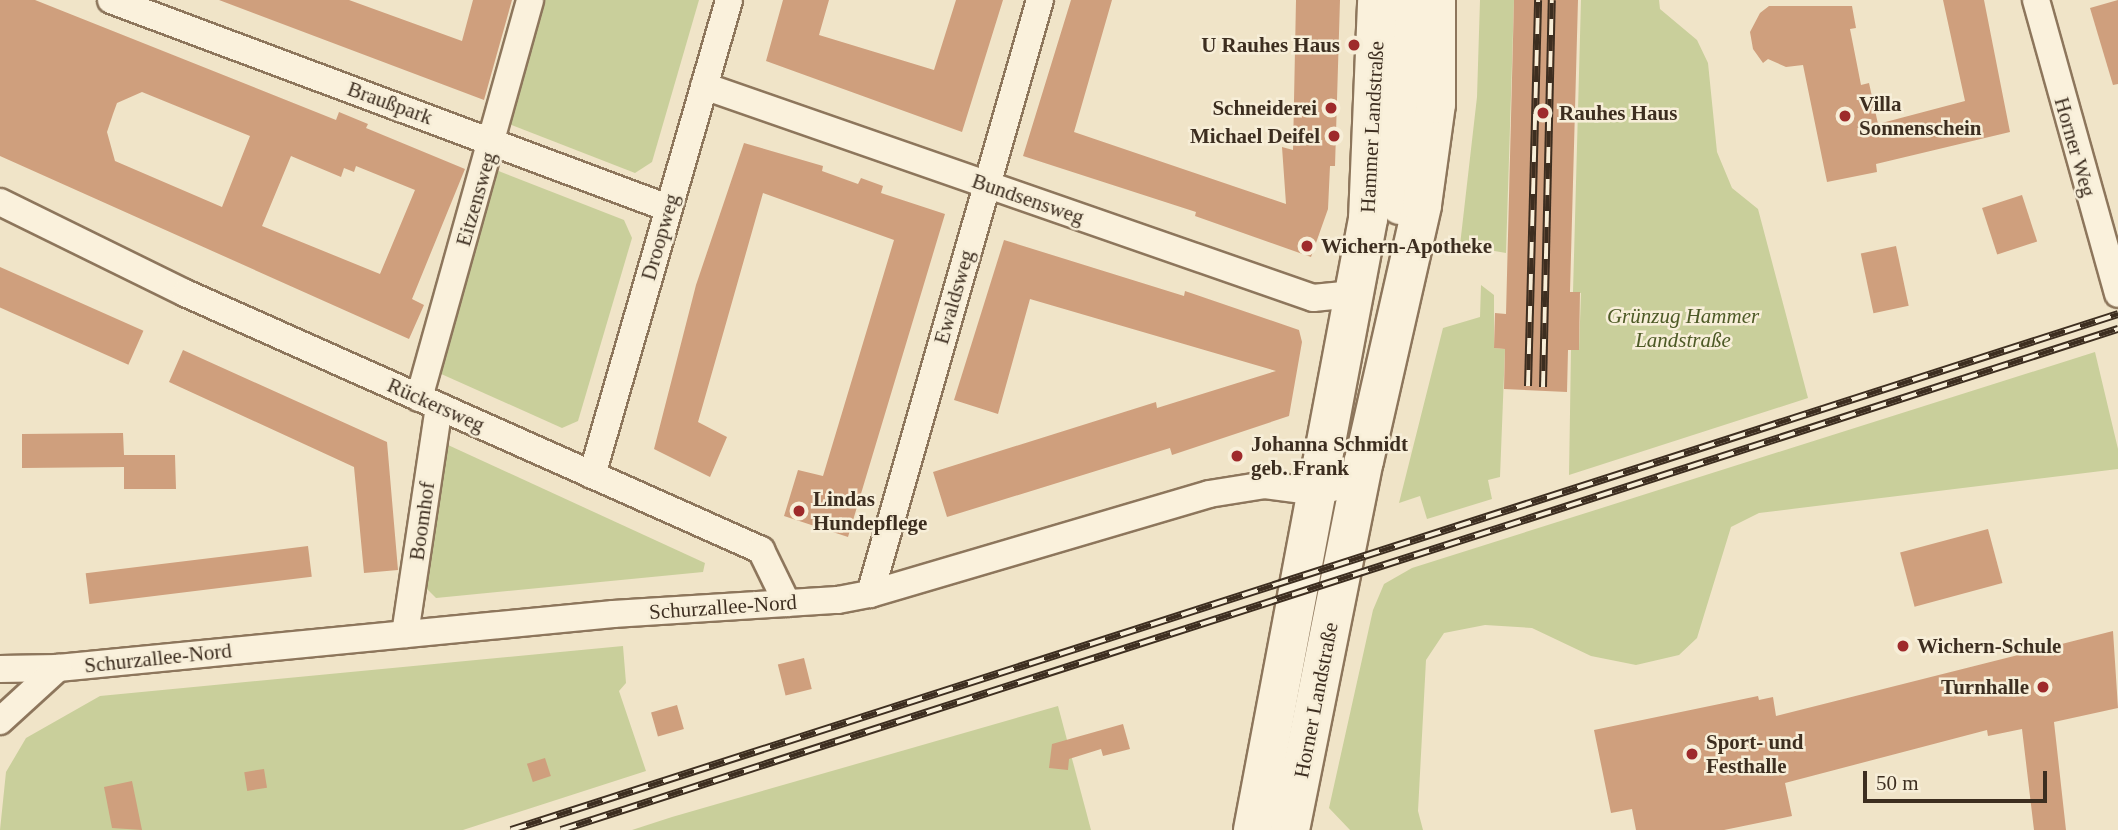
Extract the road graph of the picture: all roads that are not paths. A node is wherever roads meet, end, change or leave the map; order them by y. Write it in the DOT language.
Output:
graph roads {
  1 [pos="111,0"];
  2 [pos="530,0"];
  3 [pos="729,0"];
  4 [pos="1040,0"];
  5 [pos="1377,0"];
  6 [pos="1409,0"];
  7 [pos="1436,0"];
  8 [pos="2036,0"];
  9 [pos="704,86"];
  10 [pos="493,141"];
  11 [pos="985,185"];
  12 [pos="0,202"];
  13 [pos="668,208"];
  14 [pos="0,225"];
  15 [pos="59,232"];
  16 [pos="1354,294"];
  17 [pos="2118,294"];
  18 [pos="1395,323"];
  19 [pos="429,402"];
  20 [pos="1364,461"];
  21 [pos="592,475"];
  22 [pos="1317,492"];
  23 [pos="1300,583"];
  24 [pos="870,594"];
  25 [pos="787,603"];
  26 [pos="405,634"];
  27 [pos="58,668"];
  28 [pos="0,669"];
  29 [pos="0,721"];
  30 [pos="1269,749"];
  31 [pos="1253,830"];
  32 [pos="1288,830"];
  1 -- 10 [label="street, Braußpark"];
  2 -- 10 [label="street, Eitzensweg"];
  3 -- 9 [label="street, Droopweg"];
  4 -- 11 [label="street, Ewaldsweg"];
  5 -- 16 [label="main road, Hammer Landstraße"];
  6 -- 18 [label="main road"];
  7 -- 18 [label="main road"];
  8 -- 17 [label="street, Horner Weg"];
  9 -- 11 [label="street, Bundsensweg"];
  9 -- 13 [label="street, Droopweg"];
  10 -- 13 [label="street, Braußpark"];
  10 -- 19 [label="street, Eitzensweg"];
  11 -- 16 [label="street, Bundsensweg"];
  11 -- 24 [label="street, Ewaldsweg"];
  12 -- 15 [label="street, Rückersweg"];
  13 -- 21 [label="street, Droopweg"];
  14 -- 15 [label="street, Rückersweg"];
  15 -- 19 [label="street, Rückersweg"];
  16 -- 22 [label="main road, Hammer Landstraße"];
  18 -- 20 [label="main road"];
  19 -- 21 [label="street, Rückersweg"];
  19 -- 26 [label="street, Boomhof"];
  20 -- 22 [label="street"];
  20 -- 32 [label="main road, Horner Landstraße"];
  21 -- 25 [label="street, Rückersweg"];
  22 -- 23 [label="main road, Hammer Landstraße"];
  22 -- 24 [label="street, Schurzallee-Nord"];
  23 -- 30 [label="main road, Horner Landstraße"];
  24 -- 25 [label="street, Schurzallee-Nord"];
  25 -- 26 [label="street, Schurzallee-Nord"];
  26 -- 27 [label="street, Schurzallee-Nord"];
  27 -- 28 [label="street, Schurzallee-Nord"];
  27 -- 29 [label="street, Schurzallee-Nord"];
  30 -- 31 [label="main road, Horner Landstraße"];
  30 -- 32 [label="street"];
}
